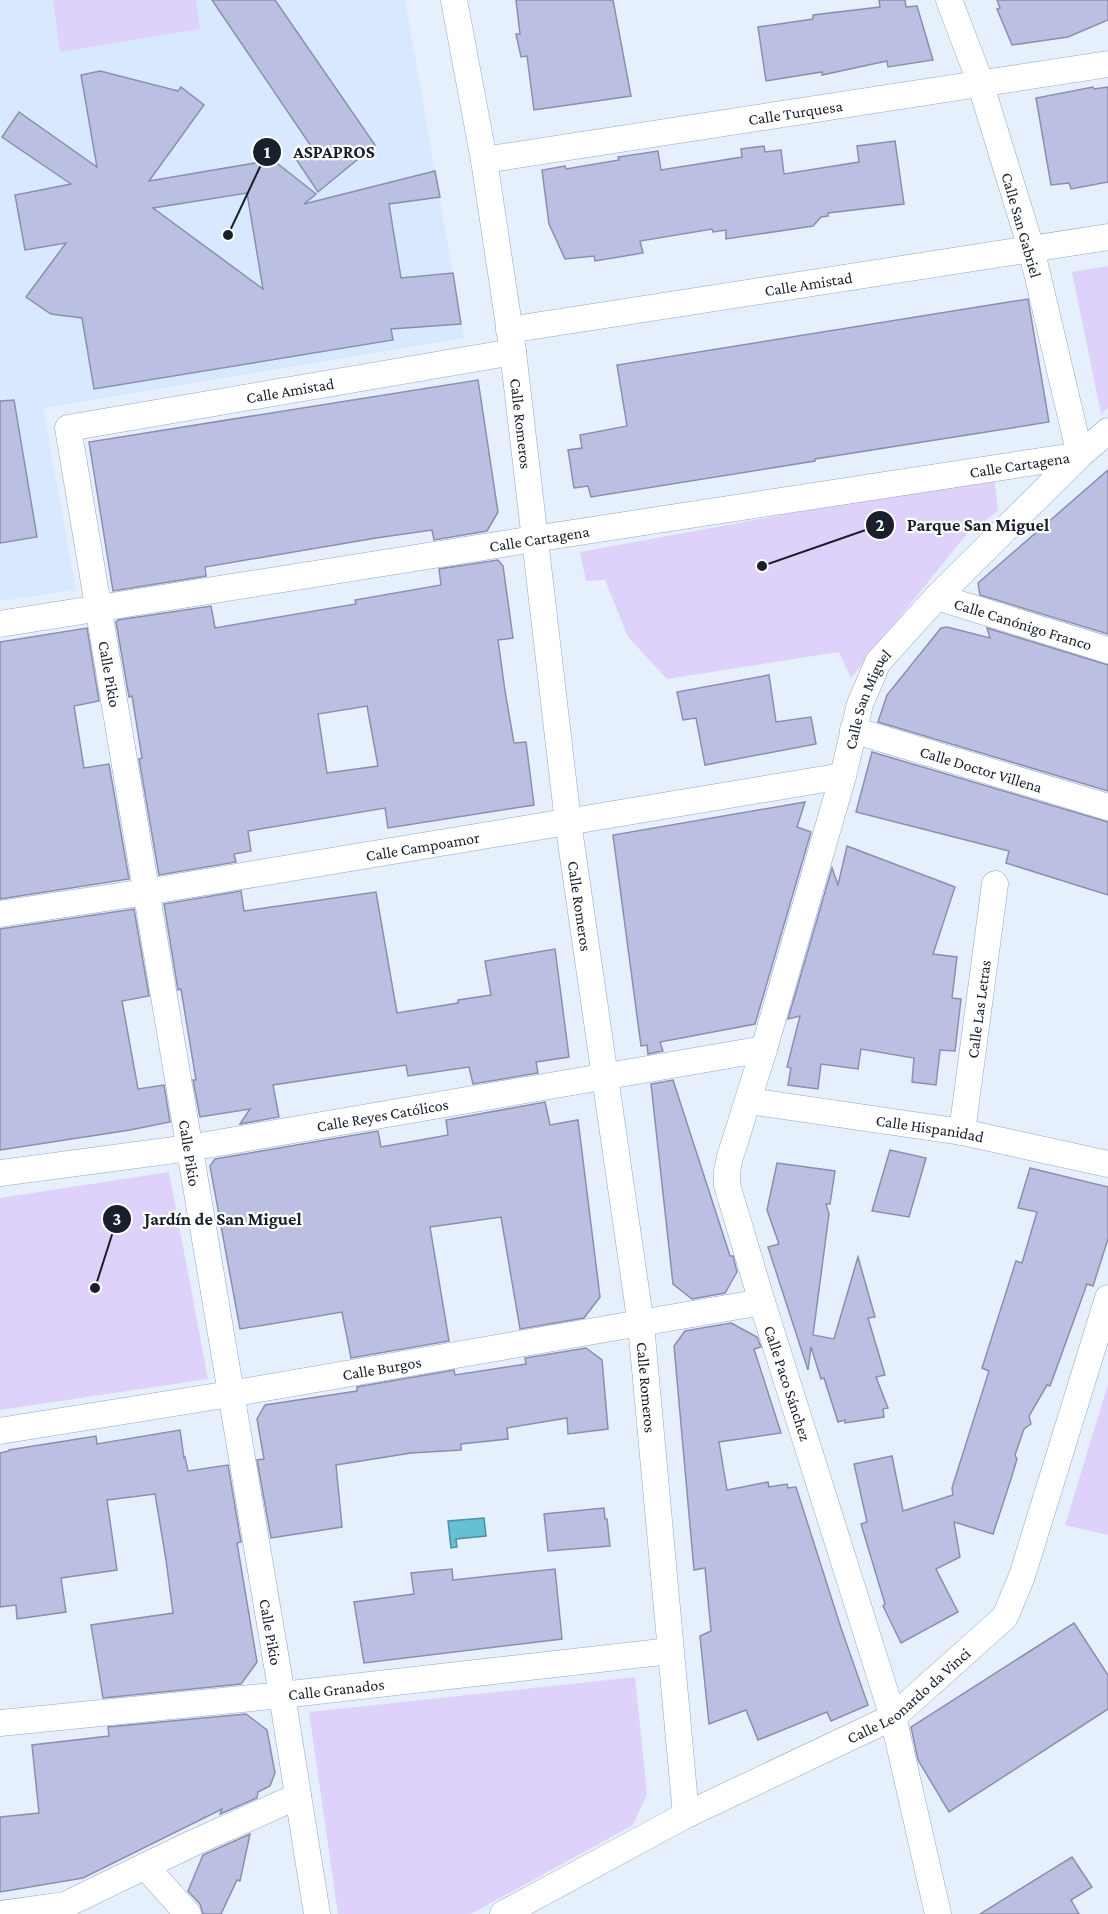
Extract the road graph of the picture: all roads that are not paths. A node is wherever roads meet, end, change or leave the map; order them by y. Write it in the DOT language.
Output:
graph roads {
  1 [pos="454,0"];
  2 [pos="948,0"];
  3 [pos="1108,64"];
  4 [pos="980,84"];
  5 [pos="484,160"];
  6 [pos="1108,237"];
  7 [pos="1031,248"];
  8 [pos="511,341"];
  9 [pos="68,428"];
  10 [pos="1108,431"];
  11 [pos="1080,454"];
  12 [pos="534,539"];
  13 [pos="937,597"];
  14 [pos="99,609"];
  15 [pos="0,624"];
  16 [pos="1108,651"];
  17 [pos="853,730"];
  18 [pos="843,776"];
  19 [pos="1108,807"];
  20 [pos="568,822"];
  21 [pos="995,884"];
  22 [pos="146,892"];
  23 [pos="0,914"];
  24 [pos="764,1049"];
  25 [pos="605,1077"];
  26 [pos="749,1101"];
  27 [pos="962,1132"];
  28 [pos="189,1148"];
  29 [pos="1108,1164"];
  30 [pos="0,1173"];
  31 [pos="1108,1298"];
  32 [pos="762,1302"];
  33 [pos="641,1324"];
  34 [pos="230,1394"];
  35 [pos="0,1431"];
  36 [pos="670,1651"];
  37 [pos="282,1695"];
  38 [pos="893,1717"];
  39 [pos="0,1723"];
  40 [pos="298,1796"];
  41 [pos="686,1815"];
  42 [pos="145,1866"];
  43 [pos="0,1914"];
  44 [pos="188,1914"];
  45 [pos="318,1914"];
  46 [pos="503,1914"];
  47 [pos="938,1914"];
  1 -- 5 [label="street, Calle Romeros"];
  2 -- 4 [label="street, Calle San Gabriel"];
  3 -- 4 [label="street, Calle Turquesa"];
  4 -- 5 [label="street, Calle Turquesa"];
  4 -- 7 [label="street, Calle San Gabriel"];
  5 -- 8 [label="street, Calle Romeros"];
  6 -- 7 [label="street, Calle Amistad"];
  7 -- 8 [label="street, Calle Amistad"];
  7 -- 11 [label="street, Calle San Gabriel"];
  8 -- 9 [label="street, Calle Amistad"];
  8 -- 12 [label="street, Calle Romeros"];
  9 -- 14 [label="street, Calle Pikio"];
  10 -- 11 [label="street, Calle San Miguel"];
  11 -- 12 [label="street, Calle Cartagena"];
  11 -- 13 [label="street, Calle San Miguel"];
  12 -- 14 [label="street, Calle Cartagena"];
  12 -- 20 [label="street, Calle Romeros"];
  13 -- 16 [label="street, Calle Canónigo Franco"];
  13 -- 17 [label="street, Calle San Miguel"];
  14 -- 15 [label="street, Calle Cartagena"];
  14 -- 22 [label="street, Calle Pikio"];
  17 -- 18 [label="street, Calle San Miguel"];
  17 -- 19 [label="street, Calle Doctor Villena"];
  18 -- 20 [label="street, Calle Campoamor"];
  18 -- 24 [label="street, Calle San Miguel"];
  20 -- 22 [label="street, Calle Campoamor"];
  20 -- 25 [label="street, Calle Romeros"];
  21 -- 27 [label="street, Calle Las Letras"];
  22 -- 23 [label="street, Calle Campoamor"];
  22 -- 28 [label="street, Calle Pikio"];
  24 -- 25 [label="street, Calle Reyes Católicos"];
  24 -- 26 [label="street, Calle Paco Sánchez"];
  25 -- 28 [label="street, Calle Reyes Católicos"];
  25 -- 33 [label="street, Calle Romeros"];
  26 -- 27 [label="street, Calle Hispanidad"];
  26 -- 32 [label="street, Calle Paco Sánchez"];
  27 -- 29 [label="street, Calle Hispanidad"];
  28 -- 30 [label="street, Calle Reyes Católicos"];
  28 -- 34 [label="street, Calle Pikio"];
  31 -- 38 [label="street, Calle Leonardo da Vinci"];
  32 -- 33 [label="street, Calle Burgos"];
  32 -- 38 [label="street, Calle Paco Sánchez"];
  33 -- 34 [label="street, Calle Burgos"];
  33 -- 36 [label="street, Calle Romeros"];
  34 -- 35 [label="street, Calle Burgos"];
  34 -- 37 [label="street, Calle Pikio"];
  36 -- 37 [label="street, Calle Granados"];
  36 -- 41 [label="street, Calle Romeros"];
  37 -- 39 [label="street, Calle Granados"];
  37 -- 40 [label="street, Calle Pikio"];
  38 -- 41 [label="street, Calle Leonardo da Vinci"];
  38 -- 47 [label="street, Calle Paco Sánchez"];
  40 -- 42 [label="street"];
  40 -- 45 [label="street, Calle Pikio"];
  41 -- 46 [label="street, Calle Leonardo da Vinci"];
  42 -- 43 [label="street"];
  42 -- 44 [label="street"];
}
